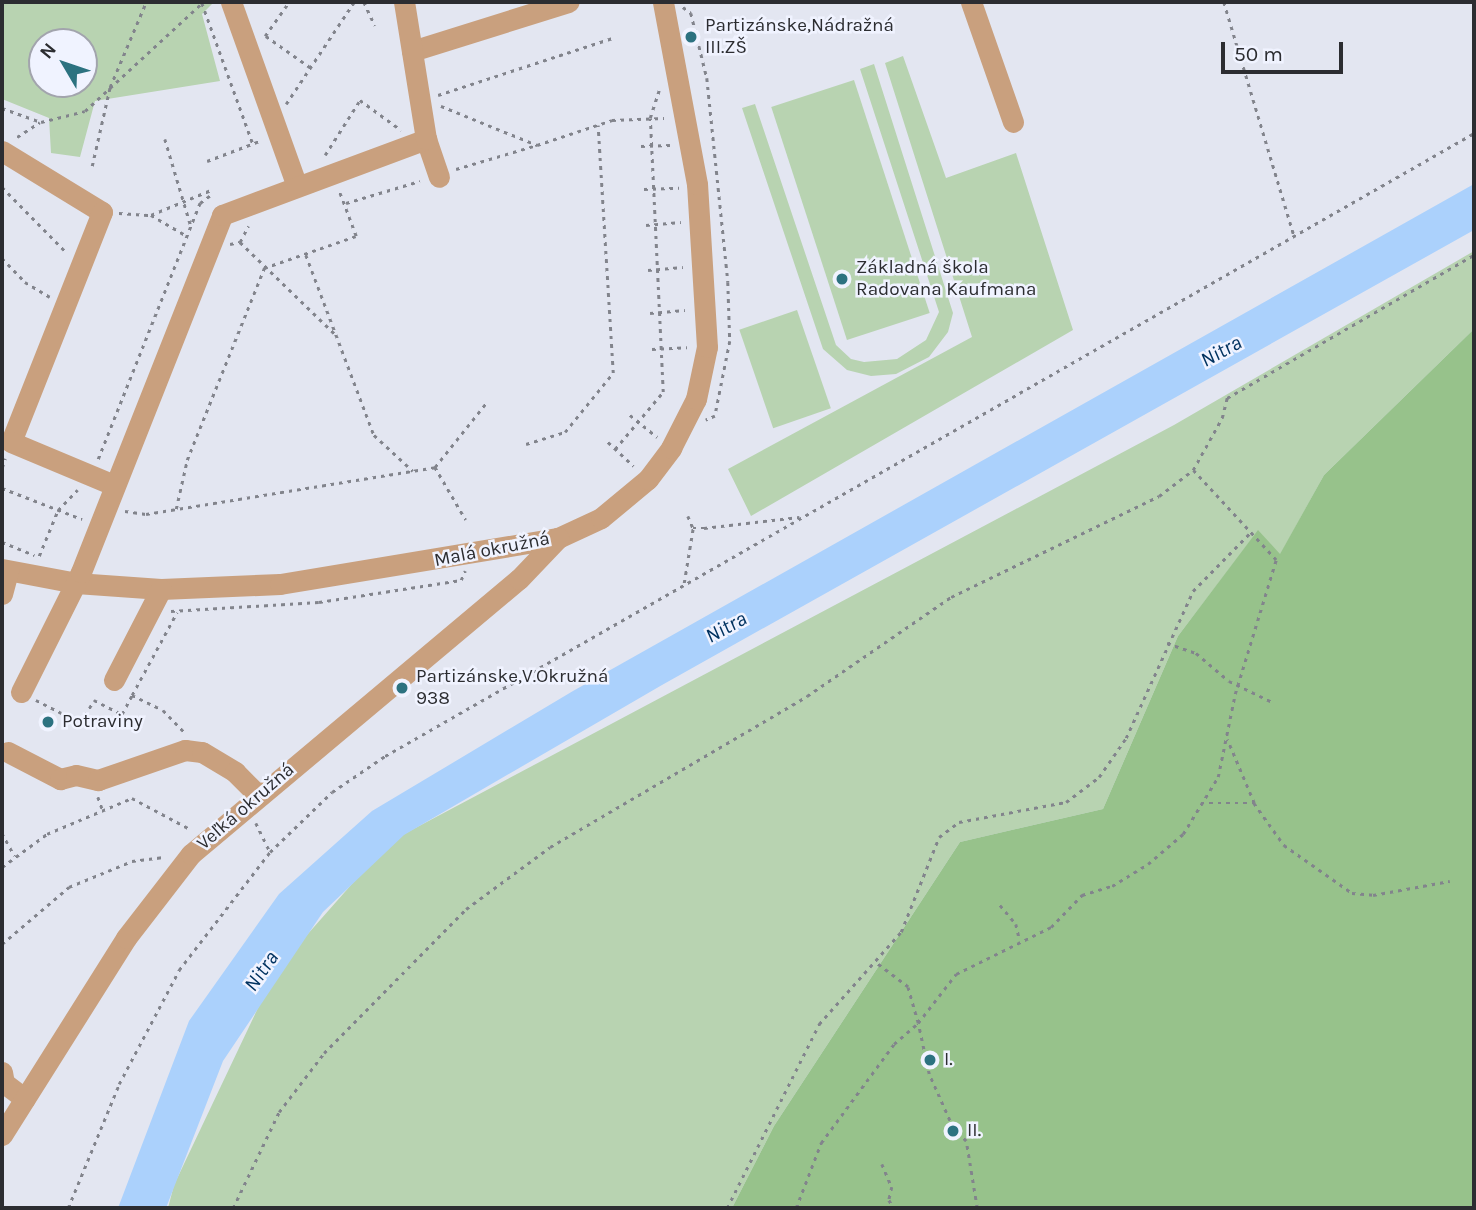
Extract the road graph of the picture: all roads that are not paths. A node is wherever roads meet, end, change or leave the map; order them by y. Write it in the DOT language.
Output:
graph roads {
  1 [pos="231,2"];
  2 [pos="404,2"];
  3 [pos="568,2"];
  4 [pos="663,2"];
  5 [pos="971,2"];
  6 [pos="412,51"];
  7 [pos="1013,122"];
  8 [pos="417,137"];
  9 [pos="3,151"];
  10 [pos="436,176"];
  11 [pos="302,184"];
  12 [pos="114,485"];
  13 [pos="558,538"];
  14 [pos="5,570"];
  15 [pos="76,583"];
  16 [pos="161,589"];
  17 [pos="2,594"];
  18 [pos="114,680"];
  19 [pos="21,692"];
  20 [pos="8,752"];
  21 [pos="252,801"];
  22 [pos="2,1072"];
  23 [pos="25,1100"];
  24 [pos="2,1135"];
  1 -- 11 [label="street"];
  2 -- 6 [label="street"];
  3 -- 6 [label="street"];
  4 -- 13 [label="street, Malá okružná"];
  5 -- 7 [label="street"];
  6 -- 8 [label="street"];
  8 -- 10 [label="street"];
  8 -- 11 [label="street"];
  9 -- 12 [label="street"];
  11 -- 12 [label="street"];
  12 -- 15 [label="street"];
  13 -- 16 [label="street, Malá okružná"];
  13 -- 21 [label="street, Veľká okružná"];
  14 -- 15 [label="street, Malá okružná"];
  14 -- 17 [label="street"];
  15 -- 16 [label="street, Malá okružná"];
  15 -- 19 [label="street"];
  16 -- 18 [label="street"];
  20 -- 21 [label="street"];
  21 -- 23 [label="street, Veľká okružná"];
  22 -- 23 [label="street"];
  23 -- 24 [label="street, Veľká okružná"];
}
